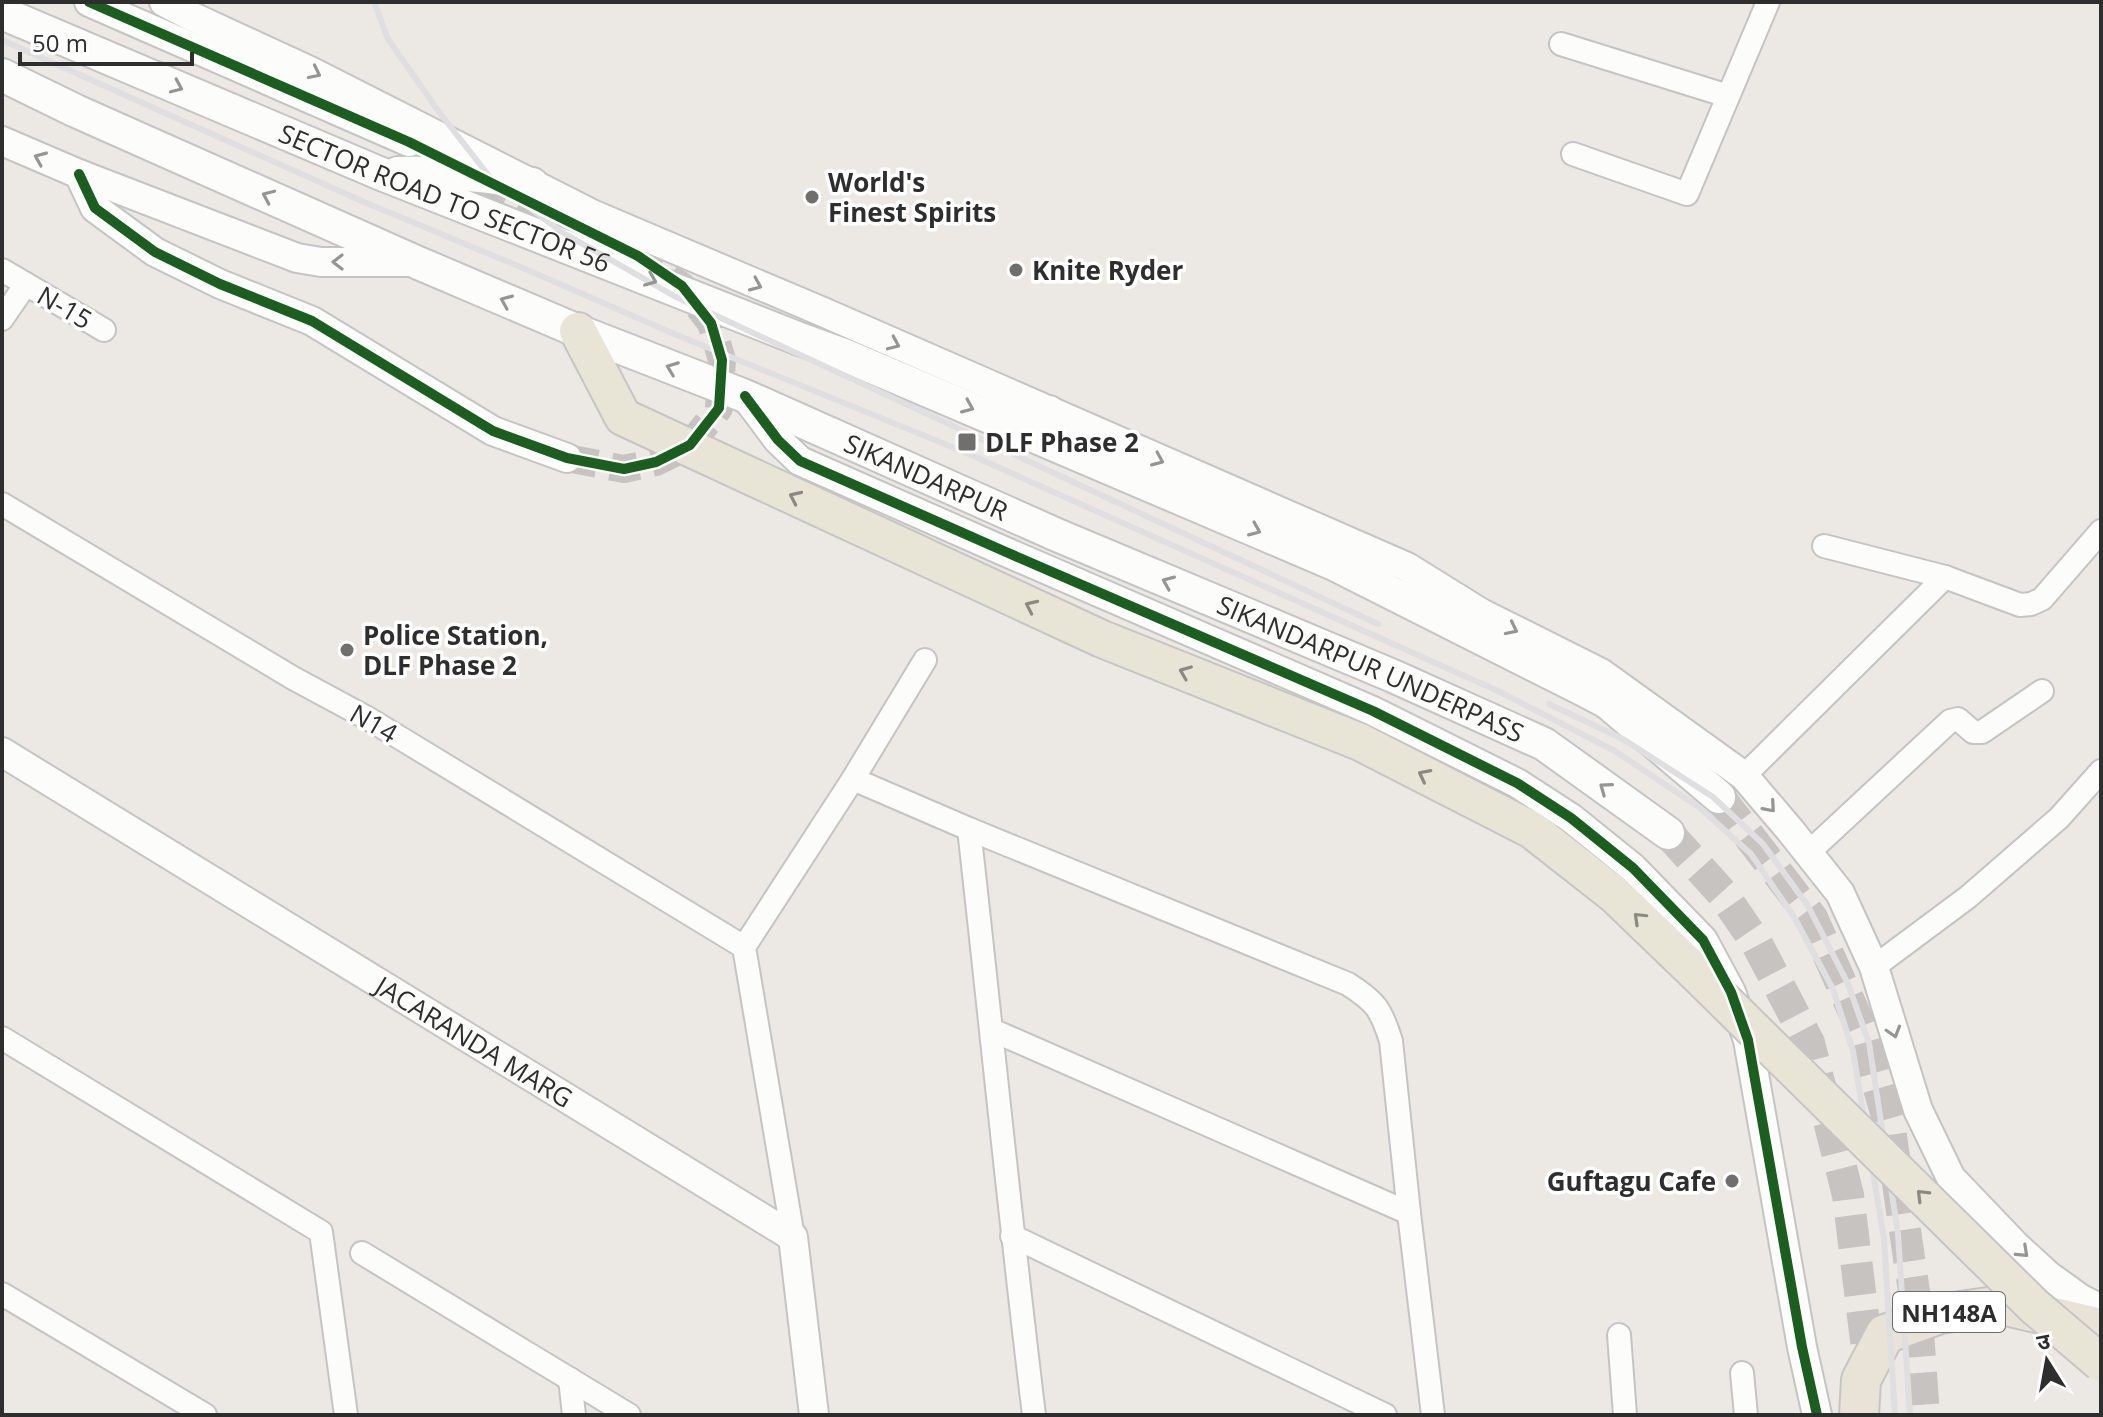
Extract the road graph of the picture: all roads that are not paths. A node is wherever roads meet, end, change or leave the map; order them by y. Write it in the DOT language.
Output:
graph roads {
  1 [pos="89,2"];
  2 [pos="164,2"];
  3 [pos="1768,2"];
  4 [pos="2,13"];
  5 [pos="1561,44"];
  6 [pos="2,75"];
  7 [pos="1728,96"];
  8 [pos="2,141"];
  9 [pos="409,142"];
  10 [pos="1573,154"];
  11 [pos="379,173"];
  12 [pos="79,174"];
  13 [pos="532,184"];
  14 [pos="416,262"];
  15 [pos="2,270"];
  16 [pos="26,284"];
  17 [pos="2,319"];
  18 [pos="104,330"];
  19 [pos="578,331"];
  20 [pos="745,396"];
  21 [pos="1049,412"];
  22 [pos="1080,455"];
  23 [pos="567,458"];
  24 [pos="2,504"];
  25 [pos="2101,531"];
  26 [pos="1057,535"];
  27 [pos="1824,546"];
  28 [pos="1334,564"];
  29 [pos="1945,577"];
  30 [pos="1481,613"];
  31 [pos="925,660"];
  32 [pos="2042,691"];
  33 [pos="2,752"];
  34 [pos="2101,771"];
  35 [pos="1744,776"];
  36 [pos="853,779"];
  37 [pos="1719,797"];
  38 [pos="969,829"];
  39 [pos="1668,833"];
  40 [pos="1808,853"];
  41 [pos="744,947"];
  42 [pos="1874,967"];
  43 [pos="992,1030"];
  44 [pos="2,1038"];
  45 [pos="1409,1213"];
  46 [pos="1012,1236"];
  47 [pos="793,1237"];
  48 [pos="362,1253"];
  49 [pos="2,1294"];
  50 [pos="2101,1309"];
  51 [pos="2101,1328"];
  52 [pos="1619,1335"];
  53 [pos="2101,1363"];
  54 [pos="1742,1373"];
  55 [pos="570,1379"];
  56 [pos="205,1415"];
  57 [pos="346,1415"];
  58 [pos="574,1415"];
  59 [pos="629,1415"];
  60 [pos="814,1415"];
  61 [pos="1034,1415"];
  62 [pos="1385,1415"];
  63 [pos="1433,1415"];
  64 [pos="1625,1415"];
  65 [pos="1746,1415"];
  66 [pos="1817,1415"];
  67 [pos="1859,1415"];
  1 -- 9 [label="street"];
  2 -- 13 [label="street, one-way"];
  3 -- 7 [label="street"];
  4 -- 11 [label="main road, SECTOR ROAD TO SECTOR 56, one-way"];
  5 -- 7 [label="street"];
  14 -- 6 [label="main road, one-way"];
  7 -- 10 [label="street"];
  12 -- 8 [label="street, one-way"];
  11 -- 13 [label="main road"];
  11 -- 22 [label="main road, SECTOR ROAD TO SECTOR 56, one-way"];
  14 -- 12 [label="street, one-way"];
  12 -- 23 [label="street"];
  13 -- 21 [label="street, one-way"];
  19 -- 14 [label="main road, one-way"];
  15 -- 16 [label="street, N-15"];
  16 -- 17 [label="street, N-15"];
  16 -- 18 [label="street, N-15"];
  20 -- 19 [label="main road, one-way"];
  53 -- 19 [label="main road, one-way, bridge"];
  20 -- 26 [label="main road, SIKANDARPUR"];
  20 -- 66 [label="street"];
  21 -- 22 [label="main road"];
  21 -- 30 [label="street, one-way"];
  22 -- 28 [label="main road, SECTOR ROAD TO SECTOR 56, one-way"];
  24 -- 41 [label="street, N14"];
  25 -- 29 [label="street"];
  39 -- 26 [label="main road, SIKANDARPUR UNDERPASS, one-way"];
  27 -- 29 [label="street"];
  28 -- 30 [label="street"];
  28 -- 37 [label="main road"];
  29 -- 35 [label="street"];
  30 -- 35 [label="street, one-way"];
  31 -- 36 [label="street"];
  32 -- 40 [label="street"];
  33 -- 47 [label="street, JACARANDA MARG"];
  34 -- 42 [label="street"];
  35 -- 40 [label="street, one-way"];
  36 -- 38 [label="street"];
  36 -- 41 [label="street"];
  38 -- 43 [label="street"];
  38 -- 45 [label="street"];
  40 -- 42 [label="street"];
  41 -- 47 [label="street"];
  42 -- 50 [label="street, one-way"];
  43 -- 45 [label="street"];
  43 -- 46 [label="street"];
  44 -- 57 [label="street"];
  45 -- 63 [label="street"];
  46 -- 61 [label="street"];
  46 -- 62 [label="street"];
  47 -- 60 [label="street"];
  48 -- 55 [label="street"];
  49 -- 56 [label="street"];
  51 -- 67 [label="highway, NH148A"];
  52 -- 64 [label="street"];
  54 -- 65 [label="street"];
  55 -- 58 [label="street"];
  55 -- 59 [label="street"];
}
